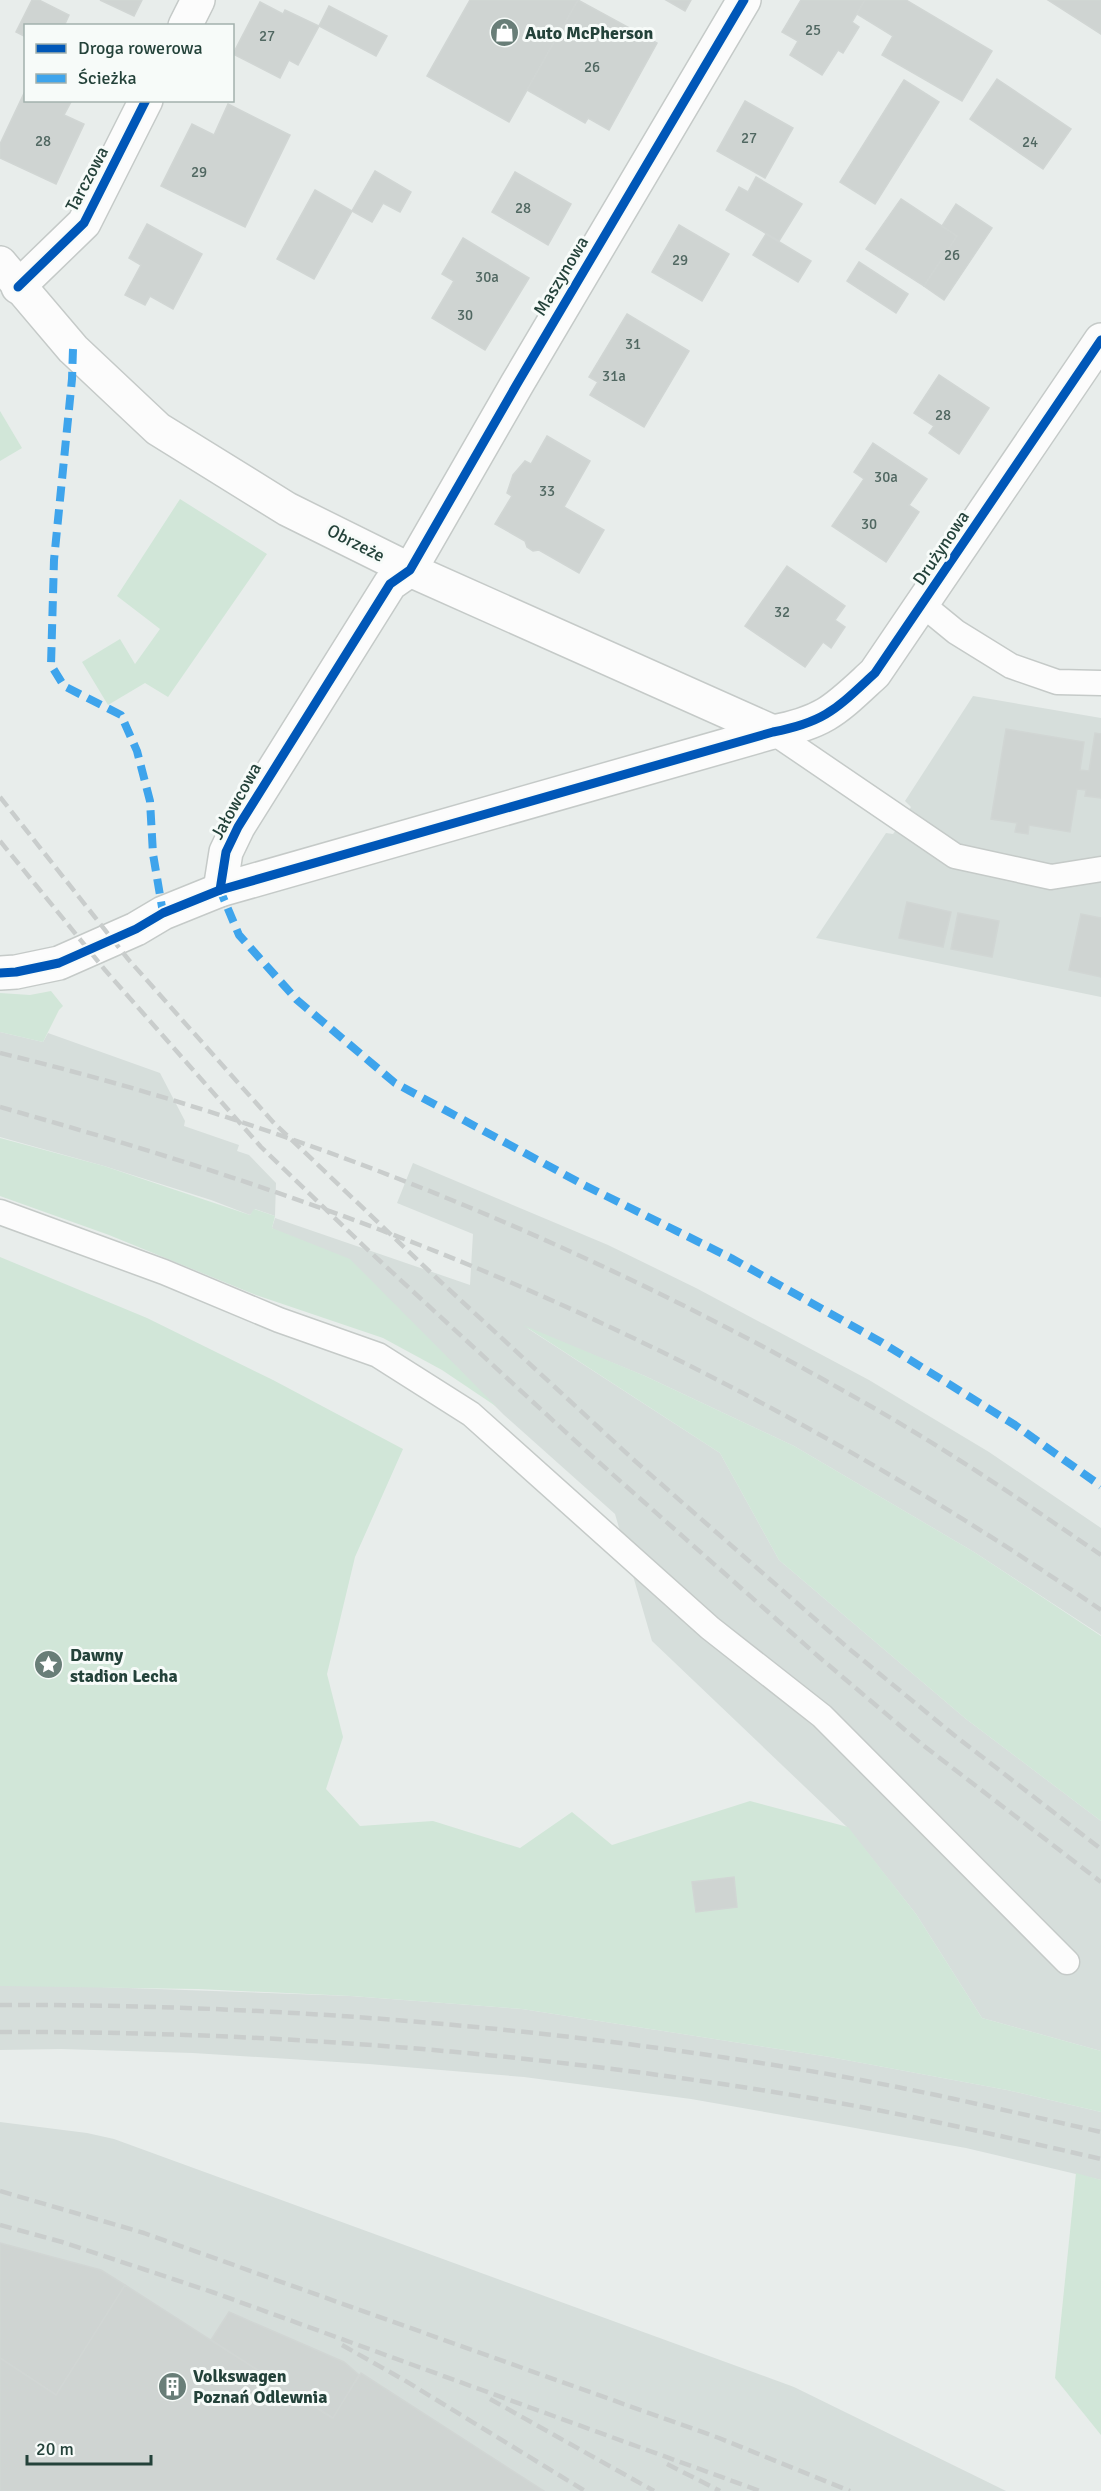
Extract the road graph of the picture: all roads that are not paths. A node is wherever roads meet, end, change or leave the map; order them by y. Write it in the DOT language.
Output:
graph roads {
  1 [pos="198,0"];
  2 [pos="744,0"];
  3 [pos="186,24"];
  4 [pos="145,102"];
  5 [pos="9,275"];
  6 [pos="1101,340"];
  7 [pos="410,570"];
  8 [pos="923,605"];
  9 [pos="1101,683"];
  10 [pos="773,732"];
  11 [pos="1101,869"];
  12 [pos="220,890"];
  13 [pos="0,973"];
  14 [pos="0,1212"];
  15 [pos="1067,1962"];
  1 -- 3 [label="street"];
  2 -- 7 [label="street, Maszynowa"];
  4 -- 5 [label="street, Tarczowa"];
  5 -- 7 [label="street, Obrzeże"];
  6 -- 8 [label="street, Drużynowa"];
  7 -- 10 [label="street, Obrzeże"];
  7 -- 12 [label="street, Jałowcowa"];
  8 -- 9 [label="lane"];
  8 -- 10 [label="street, Drużynowa"];
  10 -- 11 [label="lane"];
  10 -- 12 [label="street, Drużynowa"];
  12 -- 13 [label="street"];
  14 -- 15 [label="lane"];
}
